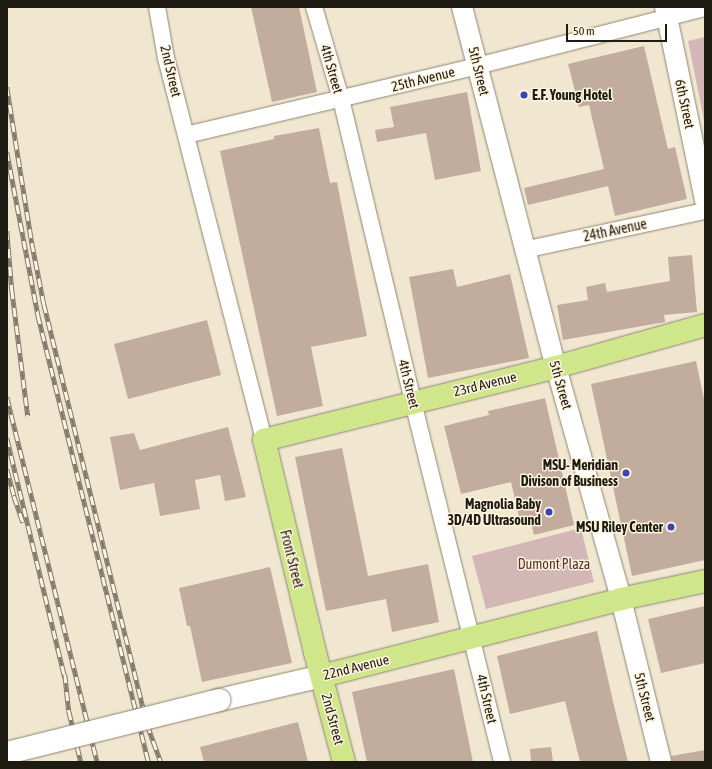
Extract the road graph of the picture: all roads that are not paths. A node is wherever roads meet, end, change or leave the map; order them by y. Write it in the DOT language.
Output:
graph roads {
  1 [pos="157,7"];
  2 [pos="314,7"];
  3 [pos="462,7"];
  4 [pos="705,8"];
  5 [pos="666,12"];
  6 [pos="477,66"];
  7 [pos="341,99"];
  8 [pos="186,135"];
  9 [pos="705,201"];
  10 [pos="705,211"];
  11 [pos="524,250"];
  12 [pos="705,325"];
  13 [pos="556,367"];
  14 [pos="413,402"];
  15 [pos="264,440"];
  16 [pos="705,581"];
  17 [pos="621,599"];
  18 [pos="472,637"];
  19 [pos="322,676"];
  20 [pos="7,753"];
  21 [pos="344,762"];
  22 [pos="502,762"];
  23 [pos="661,762"];
  1 -- 8 [label="street, 2nd Street"];
  2 -- 7 [label="street, 4th Street"];
  3 -- 6 [label="street, 5th Street"];
  4 -- 5 [label="street, 25th Avenue"];
  5 -- 6 [label="street, 25th Avenue"];
  5 -- 9 [label="street, 6th Street"];
  6 -- 7 [label="street, 25th Avenue"];
  6 -- 11 [label="street, 5th Street"];
  7 -- 8 [label="street, 25th Avenue"];
  7 -- 14 [label="street, 4th Street"];
  8 -- 15 [label="street, 2nd Street"];
  10 -- 11 [label="street, 24th Avenue"];
  11 -- 13 [label="street, 5th Street"];
  12 -- 13 [label="main road, 23rd Avenue"];
  13 -- 14 [label="main road, 23rd Avenue"];
  13 -- 17 [label="street, 5th Street"];
  14 -- 15 [label="main road, 23rd Avenue"];
  14 -- 18 [label="street, 4th Street"];
  15 -- 19 [label="main road, Front Street"];
  16 -- 17 [label="main road, 22nd Avenue"];
  17 -- 18 [label="main road, 22nd Avenue"];
  17 -- 23 [label="street, 5th Street"];
  18 -- 19 [label="main road, 22nd Avenue"];
  18 -- 22 [label="street, 4th Street"];
  19 -- 20 [label="main road, 22nd Avenue, bridge"];
  19 -- 21 [label="main road, 2nd Street"];
}
